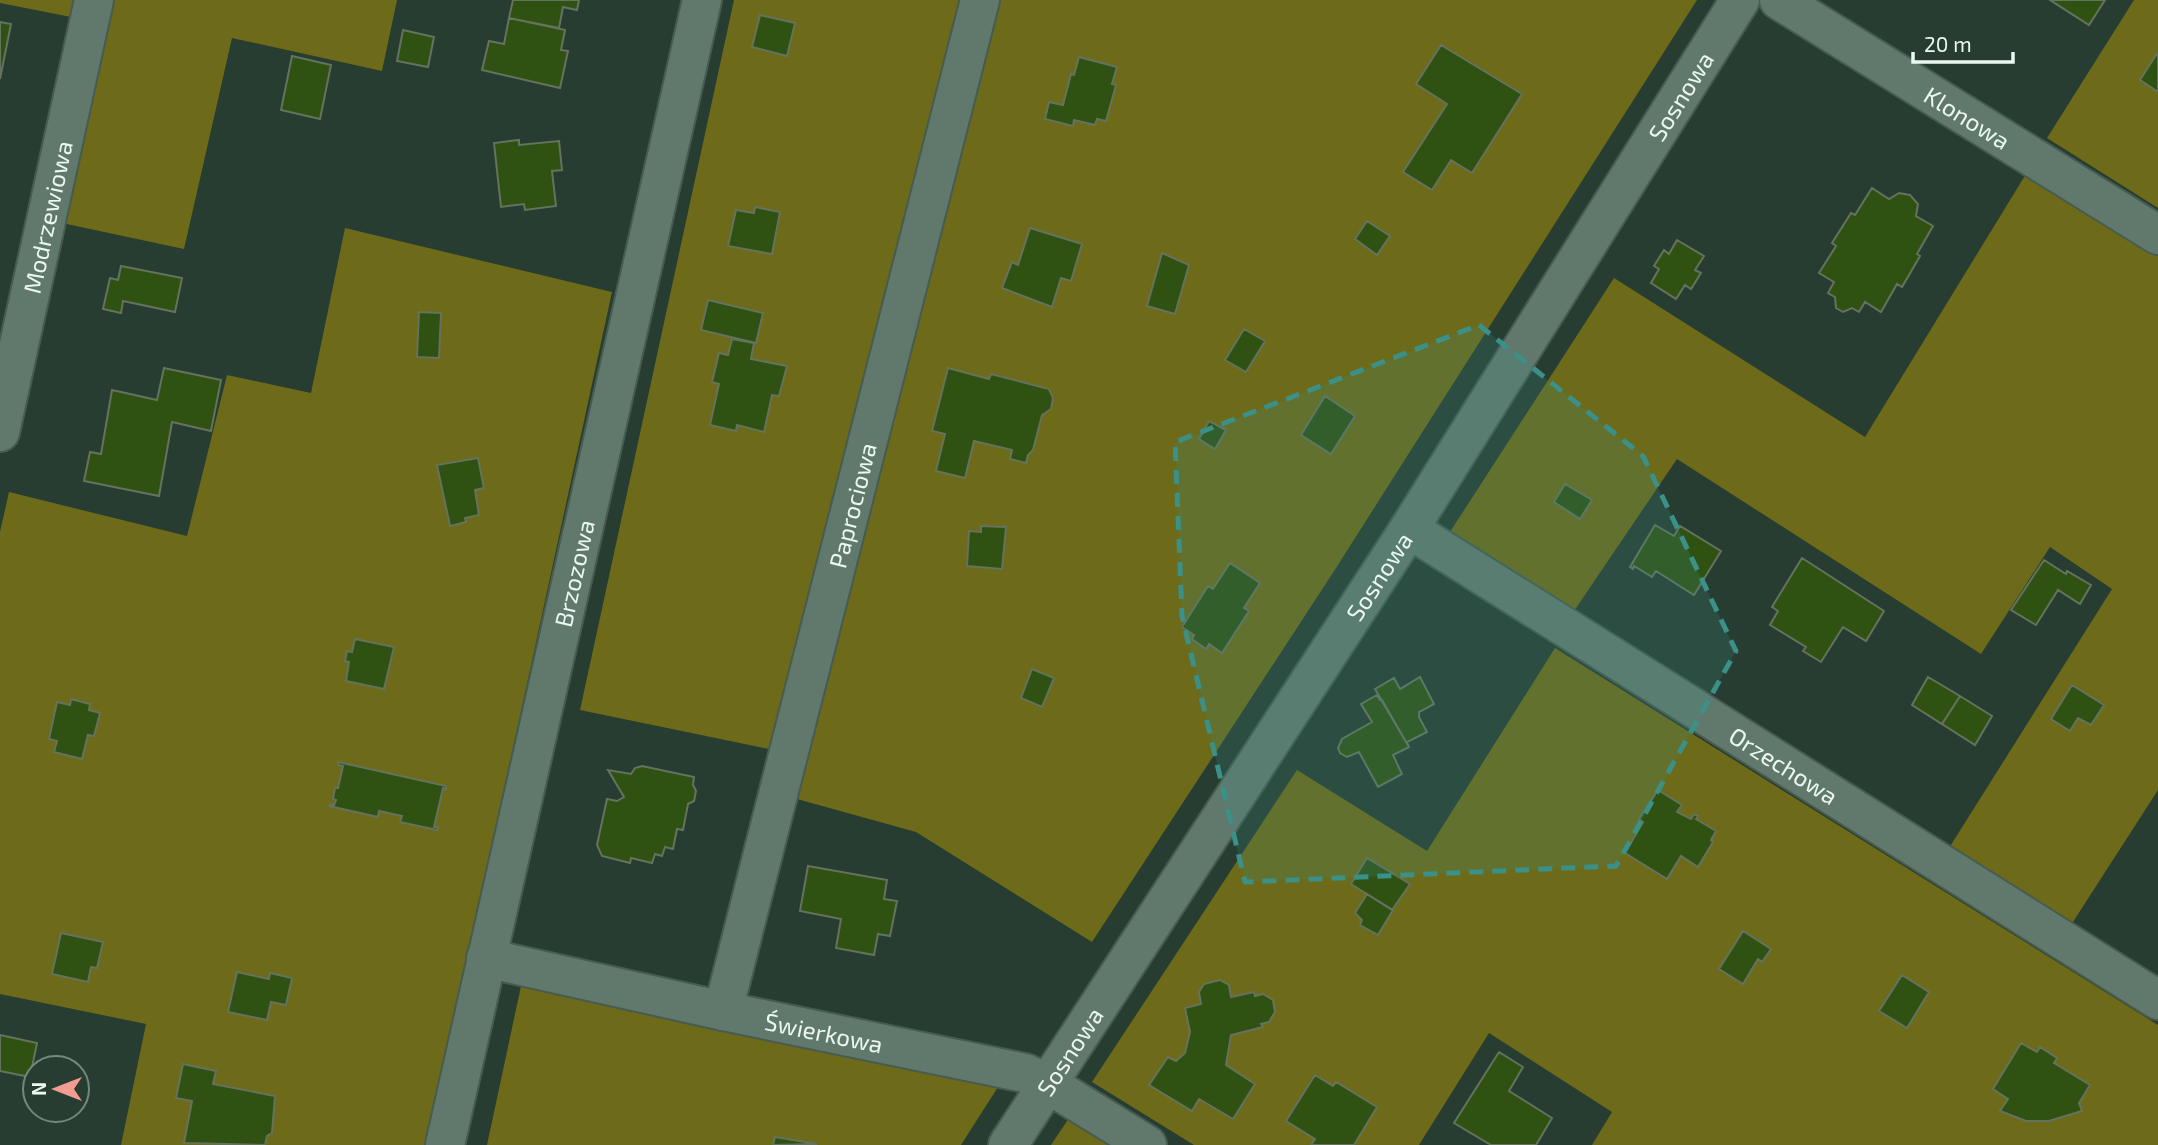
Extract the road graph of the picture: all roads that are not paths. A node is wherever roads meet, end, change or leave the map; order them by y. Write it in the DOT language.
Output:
graph roads {
  1 [pos="94,0"];
  2 [pos="702,0"];
  3 [pos="980,0"];
  4 [pos="1740,0"];
  5 [pos="1779,0"];
  6 [pos="2158,235"];
  7 [pos="0,432"];
  8 [pos="1409,529"];
  9 [pos="486,958"];
  10 [pos="2158,1000"];
  11 [pos="723,1011"];
  12 [pos="1048,1083"];
  13 [pos="445,1145"];
  14 [pos="1008,1145"];
  15 [pos="1147,1145"];
  1 -- 7 [label="street, Modrzewiowa"];
  2 -- 9 [label="street, Brzozowa"];
  3 -- 11 [label="street, Paprociowa"];
  4 -- 8 [label="street, Sosnowa"];
  5 -- 6 [label="street, Klonowa"];
  8 -- 10 [label="street, Orzechowa"];
  8 -- 12 [label="street, Sosnowa"];
  9 -- 11 [label="street, Świerkowa"];
  9 -- 13 [label="street, Brzozowa"];
  11 -- 12 [label="street, Świerkowa"];
  12 -- 14 [label="street, Sosnowa"];
  12 -- 15 [label="street, Świerkowa"];
}
